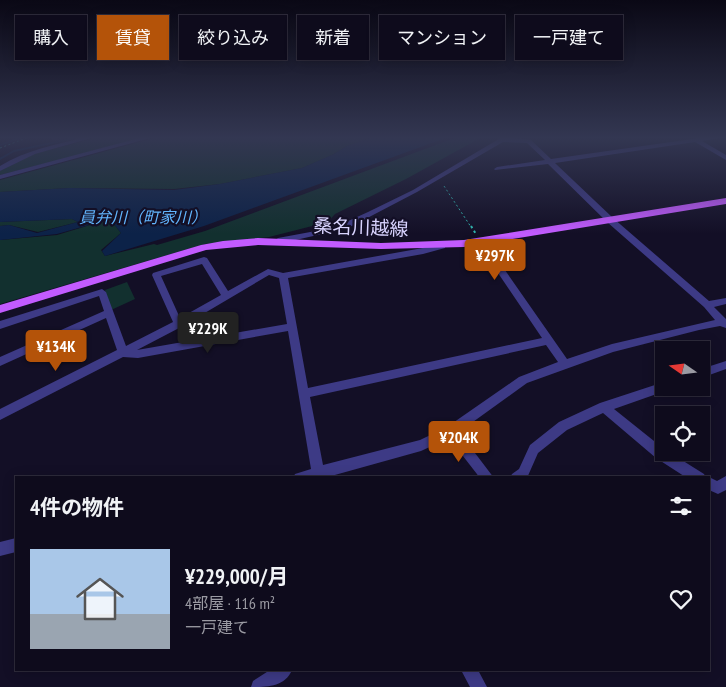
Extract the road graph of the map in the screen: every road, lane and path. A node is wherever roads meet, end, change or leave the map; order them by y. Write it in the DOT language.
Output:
graph roads {
  1 [pos="30,169"];
  2 [pos="453,169"];
  3 [pos="556,169"];
  4 [pos="0,177"];
  5 [pos="444,186"];
  6 [pos="726,201"];
  7 [pos="610,220"];
  8 [pos="278,241"];
  9 [pos="481,242"];
  10 [pos="442,246"];
  11 [pos="283,276"];
  12 [pos="226,296"];
  13 [pos="726,301"];
  14 [pos="707,305"];
  15 [pos="0,309"];
  16 [pos="108,313"];
  17 [pos="178,324"];
  18 [pos="724,324"];
  19 [pos="0,325"];
  20 [pos="291,327"];
  21 [pos="550,340"];
  22 [pos="123,352"];
  23 [pos="0,362"];
  24 [pos="565,364"];
  25 [pos="726,365"];
  26 [pos="710,371"];
  27 [pos="655,390"];
  28 [pos="304,394"];
  29 [pos="604,407"];
  30 [pos="0,415"];
  31 [pos="451,431"];
  32 [pos="318,473"];
  33 [pos="307,476"];
  34 [pos="486,476"];
  35 [pos="519,476"];
  36 [pos="697,476"];
  37 [pos="726,482"];
  38 [pos="710,484"];
  39 [pos="15,545"];
  40 [pos="0,549"];
  41 [pos="283,671"];
  42 [pos="470,671"];
  43 [pos="259,687"];
  44 [pos="479,687"];
  1 -- 4 [label="street"];
  2 -- 8 [label="street"];
  3 -- 7 [label="street"];
  5 -- 9 [label="path"];
  6 -- 7 [label="main road, 桑名川越線"];
  7 -- 9 [label="main road, 桑名川越線"];
  7 -- 14 [label="street"];
  8 -- 10 [label="main road, 桑名川越線"];
  8 -- 15 [label="main road, 桑名川越線"];
  9 -- 10 [label="main road, 桑名川越線"];
  9 -- 21 [label="street"];
  10 -- 11 [label="street"];
  11 -- 12 [label="street"];
  11 -- 20 [label="street"];
  12 -- 17 [label="street"];
  12 -- 17 [label="street"];
  13 -- 14 [label="street"];
  14 -- 18 [label="street"];
  16 -- 19 [label="street"];
  16 -- 22 [label="street"];
  16 -- 23 [label="street"];
  17 -- 22 [label="street"];
  18 -- 24 [label="street"];
  20 -- 22 [label="street"];
  20 -- 28 [label="street"];
  21 -- 24 [label="street"];
  21 -- 28 [label="street"];
  22 -- 30 [label="street"];
  24 -- 31 [label="street"];
  25 -- 26 [label="street"];
  27 -- 29 [label="street"];
  28 -- 32 [label="street"];
  29 -- 35 [label="street"];
  29 -- 36 [label="street"];
  31 -- 32 [label="street"];
  31 -- 34 [label="street"];
  32 -- 33 [label="street"];
  37 -- 38 [label="street"];
  39 -- 40 [label="street"];
  41 -- 43 [label="street"];
  42 -- 44 [label="street"];
}
